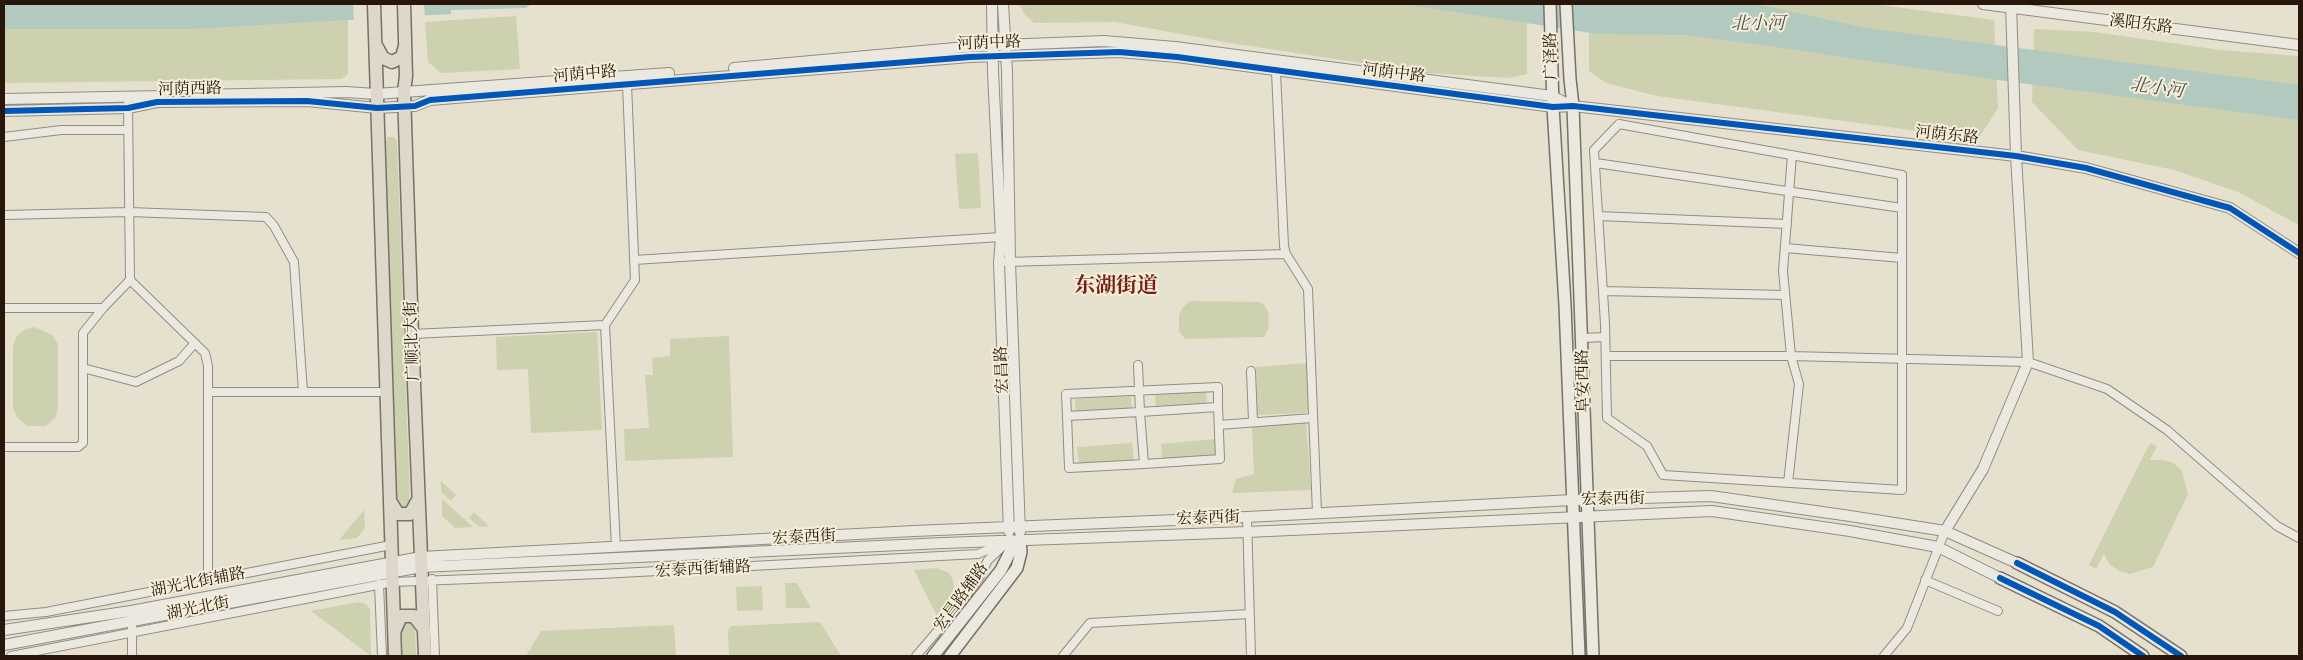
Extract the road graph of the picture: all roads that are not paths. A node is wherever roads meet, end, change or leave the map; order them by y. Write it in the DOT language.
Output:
graph roads {
  1 [pos="374,4"];
  2 [pos="404,4"];
  3 [pos="992,4"];
  4 [pos="1003,4"];
  5 [pos="1550,4"];
  6 [pos="1566,4"];
  7 [pos="1983,4"];
  8 [pos="2011,6"];
  9 [pos="406,43"];
  10 [pos="376,44"];
  11 [pos="2299,45"];
  12 [pos="992,46"];
  13 [pos="1005,46"];
  14 [pos="992,57"];
  15 [pos="1006,57"];
  16 [pos="1276,72"];
  17 [pos="627,84"];
  18 [pos="404,92"];
  19 [pos="376,94"];
  20 [pos="128,96"];
  21 [pos="4,99"];
  22 [pos="1552,102"];
  23 [pos="405,106"];
  24 [pos="1573,106"];
  25 [pos="128,108"];
  26 [pos="377,108"];
  27 [pos="4,111"];
  28 [pos="127,130"];
  29 [pos="4,136"];
  30 [pos="1792,155"];
  31 [pos="2016,156"];
  32 [pos="1596,163"];
  33 [pos="1789,190"];
  34 [pos="1902,208"];
  35 [pos="130,212"];
  36 [pos="4,215"];
  37 [pos="1598,216"];
  38 [pos="1786,224"];
  39 [pos="1001,237"];
  40 [pos="1785,248"];
  41 [pos="2299,253"];
  42 [pos="1286,254"];
  43 [pos="1902,258"];
  44 [pos="634,260"];
  45 [pos="1010,262"];
  46 [pos="999,263"];
  47 [pos="130,280"];
  48 [pos="1603,291"];
  49 [pos="1786,295"];
  50 [pos="4,308"];
  51 [pos="103,308"];
  52 [pos="605,325"];
  53 [pos="412,334"];
  54 [pos="1605,337"];
  55 [pos="1582,338"];
  56 [pos="195,343"];
  57 [pos="1606,356"];
  58 [pos="1791,356"];
  59 [pos="1902,360"];
  60 [pos="2028,362"];
  61 [pos="1138,365"];
  62 [pos="83,368"];
  63 [pos="1251,371"];
  64 [pos="1139,391"];
  65 [pos="208,392"];
  66 [pos="303,392"];
  67 [pos="386,392"];
  68 [pos="1218,407"];
  69 [pos="1140,412"];
  70 [pos="1067,416"];
  71 [pos="1312,418"];
  72 [pos="1254,421"];
  73 [pos="1219,425"];
  74 [pos="4,447"];
  75 [pos="1144,464"];
  76 [pos="1788,483"];
  77 [pos="418,500"];
  78 [pos="1573,500"];
  79 [pos="1586,500"];
  80 [pos="390,501"];
  81 [pos="1317,513"];
  82 [pos="1247,517"];
  83 [pos="1574,517"];
  84 [pos="1587,517"];
  85 [pos="1014,527"];
  86 [pos="1945,531"];
  87 [pos="1247,532"];
  88 [pos="2299,538"];
  89 [pos="1015,540"];
  90 [pos="391,545"];
  91 [pos="616,547"];
  92 [pos="1938,547"];
  93 [pos="421,562"];
  94 [pos="2017,563"];
  95 [pos="392,572"];
  96 [pos="2000,578"];
  97 [pos="208,580"];
  98 [pos="427,580"];
  99 [pos="1924,580"];
  100 [pos="379,584"];
  101 [pos="1998,611"];
  102 [pos="1249,614"];
  103 [pos="4,615"];
  104 [pos="132,616"];
  105 [pos="4,629"];
  106 [pos="424,629"];
  107 [pos="394,631"];
  108 [pos="132,633"];
  109 [pos="4,645"];
  110 [pos="11,656"];
  111 [pos="132,656"];
  112 [pos="382,656"];
  113 [pos="395,656"];
  114 [pos="425,656"];
  115 [pos="435,656"];
  116 [pos="916,656"];
  117 [pos="933,656"];
  118 [pos="950,656"];
  119 [pos="1063,656"];
  120 [pos="1250,656"];
  121 [pos="1579,656"];
  122 [pos="1594,656"];
  123 [pos="1884,656"];
  124 [pos="2143,656"];
  125 [pos="2181,656"];
  1 -- 10 [label="main road, 广顺北大街"];
  2 -- 9 [label="main road, 广顺北大街"];
  3 -- 12 [label="street, 宏昌路"];
  4 -- 13 [label="street, 宏昌路"];
  5 -- 22 [label="main road, 广泽路"];
  6 -- 24 [label="main road, 广泽路"];
  7 -- 8 [label="street, 溪阳东路"];
  8 -- 11 [label="street, 溪阳东路"];
  8 -- 31 [label="street"];
  9 -- 10 [label="main road"];
  9 -- 18 [label="main road, 广顺北大街"];
  10 -- 19 [label="main road, 广顺北大街"];
  12 -- 13 [label="street, 河荫中路"];
  12 -- 14 [label="street, 宏昌路"];
  12 -- 18 [label="street, 河荫中路"];
  13 -- 15 [label="street, 宏昌路"];
  13 -- 22 [label="street, 河荫中路"];
  14 -- 15 [label="street, 河荫中路"];
  14 -- 17 [label="street, 河荫中路"];
  14 -- 39 [label="street, 宏昌路"];
  15 -- 16 [label="street, 河荫中路"];
  15 -- 45 [label="street, 宏昌路"];
  16 -- 22 [label="street, 河荫中路"];
  16 -- 42 [label="street"];
  17 -- 23 [label="street, 河荫中路"];
  17 -- 44 [label="street"];
  18 -- 19 [label="street, 河荫中路"];
  18 -- 23 [label="main road, 广顺北大街"];
  19 -- 20 [label="street, 河荫西路"];
  19 -- 26 [label="main road, 广顺北大街"];
  20 -- 21 [label="street, 河荫西路"];
  20 -- 25 [label="street"];
  22 -- 24 [label="street, 河荫中路"];
  22 -- 78 [label="main road, 阜安西路"];
  23 -- 26 [label="street, 河荫中路"];
  23 -- 53 [label="main road, 广顺北大街"];
  24 -- 31 [label="street, 河荫东路"];
  24 -- 55 [label="main road, 阜安西路"];
  25 -- 26 [label="street, 河荫西路"];
  25 -- 27 [label="street, 河荫西路"];
  25 -- 28 [label="street"];
  26 -- 67 [label="main road, 广顺北大街"];
  28 -- 29 [label="street"];
  28 -- 35 [label="street"];
  30 -- 32 [label="street"];
  30 -- 33 [label="street"];
  30 -- 34 [label="street"];
  31 -- 41 [label="street, 河荫东路"];
  31 -- 60 [label="street"];
  32 -- 33 [label="street"];
  32 -- 37 [label="street"];
  33 -- 34 [label="street"];
  33 -- 38 [label="street"];
  34 -- 43 [label="street"];
  35 -- 36 [label="street"];
  35 -- 47 [label="street"];
  35 -- 66 [label="street"];
  37 -- 38 [label="street"];
  37 -- 48 [label="street"];
  38 -- 40 [label="street"];
  39 -- 44 [label="street"];
  39 -- 46 [label="street, 宏昌路"];
  40 -- 43 [label="street"];
  40 -- 49 [label="street"];
  42 -- 45 [label="street"];
  42 -- 71 [label="street"];
  43 -- 59 [label="street"];
  44 -- 52 [label="street"];
  45 -- 46 [label="street"];
  45 -- 85 [label="street, 宏昌路"];
  46 -- 85 [label="street, 宏昌路"];
  47 -- 51 [label="street"];
  47 -- 56 [label="street"];
  48 -- 49 [label="street"];
  48 -- 54 [label="street"];
  49 -- 58 [label="street"];
  50 -- 51 [label="street"];
  51 -- 62 [label="street"];
  52 -- 53 [label="street"];
  52 -- 91 [label="street"];
  53 -- 77 [label="main road, 广顺北大街"];
  54 -- 55 [label="street"];
  54 -- 57 [label="street"];
  55 -- 79 [label="main road, 阜安西路"];
  56 -- 62 [label="street"];
  56 -- 65 [label="street"];
  57 -- 58 [label="street"];
  57 -- 76 [label="street"];
  58 -- 59 [label="street"];
  58 -- 76 [label="street"];
  59 -- 60 [label="street"];
  59 -- 76 [label="street"];
  60 -- 86 [label="street"];
  60 -- 88 [label="street"];
  61 -- 64 [label="street"];
  62 -- 74 [label="street"];
  63 -- 72 [label="street"];
  64 -- 68 [label="street"];
  64 -- 69 [label="street"];
  64 -- 70 [label="street"];
  65 -- 66 [label="street"];
  65 -- 97 [label="street"];
  66 -- 67 [label="street"];
  67 -- 80 [label="main road, 广顺北大街"];
  68 -- 69 [label="street"];
  68 -- 73 [label="street"];
  69 -- 70 [label="street"];
  69 -- 75 [label="street"];
  70 -- 75 [label="street"];
  71 -- 72 [label="street"];
  71 -- 81 [label="street"];
  72 -- 73 [label="street"];
  73 -- 75 [label="street"];
  77 -- 80 [label="main road"];
  77 -- 93 [label="main road, 广顺北大街"];
  78 -- 79 [label="street, 宏泰西街"];
  78 -- 81 [label="street, 宏泰西街"];
  78 -- 83 [label="main road, 阜安西路"];
  79 -- 84 [label="main road, 阜安西路"];
  79 -- 86 [label="street, 宏泰西街"];
  80 -- 90 [label="main road, 广顺北大街"];
  81 -- 82 [label="street, 宏泰西街"];
  82 -- 85 [label="street, 宏泰西街"];
  82 -- 87 [label="street"];
  83 -- 84 [label="street, 宏泰西街"];
  83 -- 87 [label="street, 宏泰西街"];
  83 -- 121 [label="main road, 阜安西路"];
  84 -- 92 [label="street, 宏泰西街"];
  84 -- 122 [label="main road, 阜安西路"];
  85 -- 89 [label="street, 宏昌路"];
  85 -- 91 [label="street, 宏泰西街"];
  86 -- 92 [label="street"];
  86 -- 94 [label="street, 宏泰西街"];
  87 -- 89 [label="street, 宏泰西街"];
  87 -- 102 [label="street"];
  89 -- 93 [label="street, 宏泰西街"];
  89 -- 98 [label="street, 宏泰西街辅路"];
  89 -- 116 [label="street, 宏昌路辅路"];
  89 -- 117 [label="main road, 宏昌路"];
  89 -- 118 [label="main road, 宏昌路"];
  90 -- 95 [label="main road, 广顺北大街"];
  90 -- 97 [label="street, 湖光北街辅路"];
  91 -- 93 [label="street, 宏泰西街"];
  92 -- 96 [label="street, 宏泰西街"];
  92 -- 99 [label="street"];
  93 -- 95 [label="street, 宏泰西街"];
  93 -- 98 [label="main road, 广顺北大街"];
  94 -- 125 [label="main road"];
  95 -- 98 [label="street, 宏泰西街辅路"];
  95 -- 100 [label="street"];
  95 -- 104 [label="street, 湖光北街"];
  95 -- 107 [label="main road, 广顺北大街"];
  96 -- 124 [label="main road"];
  97 -- 103 [label="street, 湖光北街辅路"];
  98 -- 106 [label="main road, 广顺北大街"];
  98 -- 115 [label="street"];
  99 -- 101 [label="street"];
  99 -- 123 [label="street"];
  100 -- 108 [label="street"];
  100 -- 112 [label="street"];
  102 -- 119 [label="street"];
  102 -- 120 [label="street"];
  103 -- 105 [label="street"];
  104 -- 105 [label="street, 湖光北街"];
  104 -- 108 [label="street"];
  104 -- 109 [label="street, 湖光北街"];
  106 -- 107 [label="main road"];
  106 -- 114 [label="main road, 广顺北大街"];
  107 -- 113 [label="main road, 广顺北大街"];
  108 -- 110 [label="street"];
  108 -- 111 [label="street"];
}
